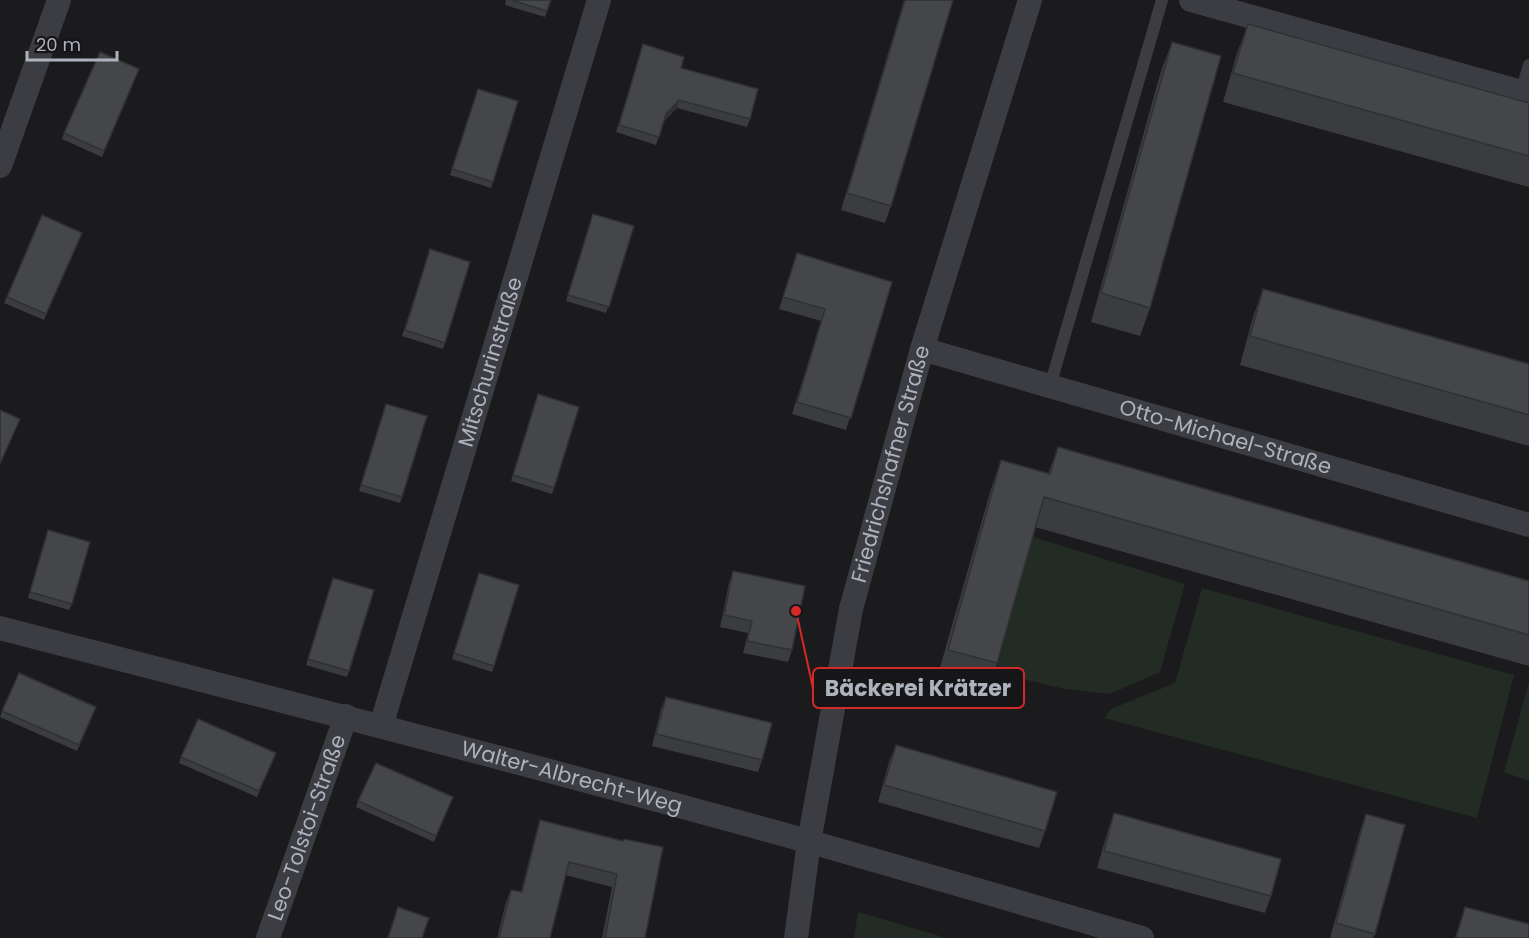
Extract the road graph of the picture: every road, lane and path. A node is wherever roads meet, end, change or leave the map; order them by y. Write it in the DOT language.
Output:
graph roads {
  1 [pos="59,0"];
  2 [pos="599,0"];
  3 [pos="1030,0"];
  4 [pos="1162,0"];
  5 [pos="1191,0"];
  6 [pos="1529,65"];
  7 [pos="1525,93"];
  8 [pos="0,166"];
  9 [pos="922,349"];
  10 [pos="1050,386"];
  11 [pos="1529,525"];
  12 [pos="0,628"];
  13 [pos="346,716"];
  14 [pos="381,726"];
  15 [pos="809,842"];
  16 [pos="268,938"];
  17 [pos="796,938"];
  18 [pos="1142,938"];
  1 -- 8 [label="street"];
  2 -- 14 [label="street, Mitschurinstraße"];
  3 -- 9 [label="street, Friedrichshafner Straße"];
  4 -- 10 [label="lane"];
  5 -- 7 [label="street"];
  6 -- 7 [label="lane"];
  9 -- 10 [label="street, Otto-Michael-Straße"];
  9 -- 15 [label="street, Friedrichshafner Straße"];
  10 -- 11 [label="street, Otto-Michael-Straße"];
  12 -- 13 [label="street, Walter-Albrecht-Weg"];
  13 -- 14 [label="street, Walter-Albrecht-Weg"];
  13 -- 16 [label="street, Leo-Tolstoi-Straße"];
  14 -- 15 [label="street, Walter-Albrecht-Weg"];
  15 -- 17 [label="street, Friedrichshafner Straße"];
  15 -- 18 [label="street, Walter-Albrecht-Weg"];
}
